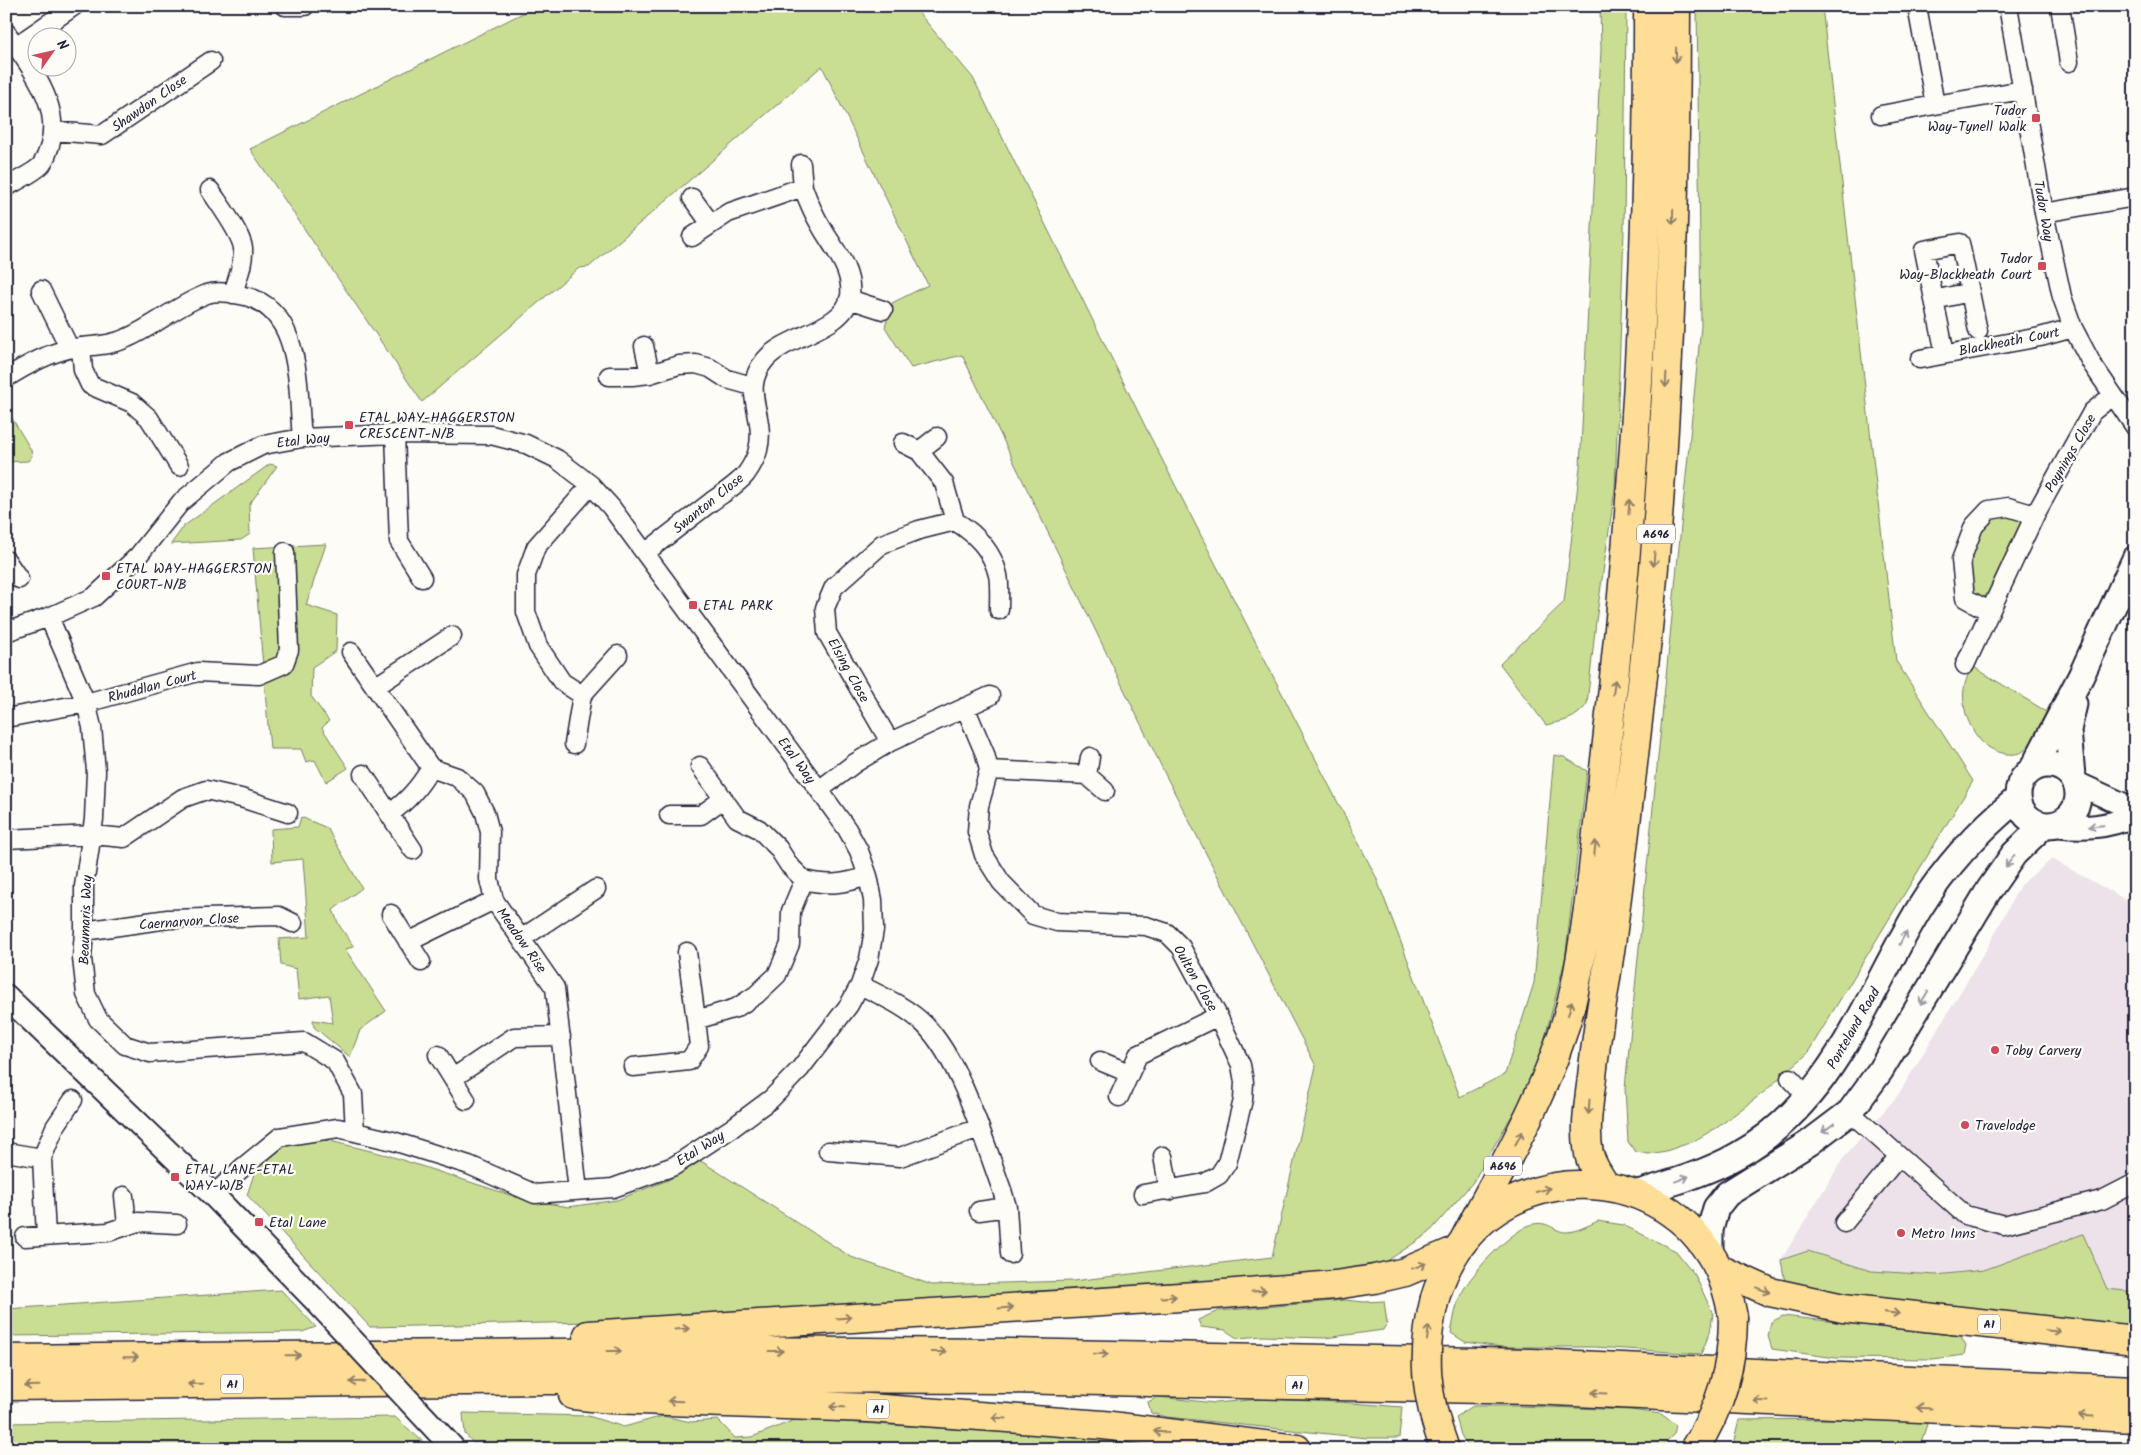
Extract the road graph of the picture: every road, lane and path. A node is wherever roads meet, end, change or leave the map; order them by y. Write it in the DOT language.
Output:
graph roads {
  1 [pos="74,6"];
  2 [pos="285,6"];
  3 [pos="305,6"];
  4 [pos="1648,6"];
  5 [pos="1676,6"];
  6 [pos="1917,6"];
  7 [pos="2008,6"];
  8 [pos="2060,6"];
  9 [pos="11,39"];
  10 [pos="211,61"];
  11 [pos="2069,62"];
  12 [pos="2023,90"];
  13 [pos="1935,105"];
  14 [pos="1881,115"];
  15 [pos="54,131"];
  16 [pos="801,164"];
  17 [pos="6,187"];
  18 [pos="803,187"];
  19 [pos="210,190"];
  20 [pos="2135,197"];
  21 [pos="692,198"];
  22 [pos="2044,213"];
  23 [pos="711,224"];
  24 [pos="692,237"];
  25 [pos="41,290"];
  26 [pos="1970,292"];
  27 [pos="232,294"];
  28 [pos="849,299"];
  29 [pos="1934,300"];
  30 [pos="883,310"];
  31 [pos="2073,328"];
  32 [pos="1978,331"];
  33 [pos="644,346"];
  34 [pos="74,348"];
  35 [pos="1945,354"];
  36 [pos="1920,359"];
  37 [pos="650,374"];
  38 [pos="609,376"];
  39 [pos="6,378"];
  40 [pos="752,386"];
  41 [pos="2112,396"];
  42 [pos="2135,427"];
  43 [pos="395,434"];
  44 [pos="937,437"];
  45 [pos="302,438"];
  46 [pos="903,442"];
  47 [pos="919,451"];
  48 [pos="179,466"];
  49 [pos="591,485"];
  50 [pos="2035,515"];
  51 [pos="956,520"];
  52 [pos="284,552"];
  53 [pos="645,552"];
  54 [pos="2135,559"];
  55 [pos="6,560"];
  56 [pos="422,578"];
  57 [pos="20,579"];
  58 [pos="999,610"];
  59 [pos="1990,611"];
  60 [pos="49,617"];
  61 [pos="6,632"];
  62 [pos="452,636"];
  63 [pos="351,652"];
  64 [pos="618,655"];
  65 [pos="1965,665"];
  66 [pos="2081,676"];
  67 [pos="375,687"];
  68 [pos="582,695"];
  69 [pos="990,696"];
  70 [pos="86,703"];
  71 [pos="965,707"];
  72 [pos="6,718"];
  73 [pos="890,742"];
  74 [pos="574,744"];
  75 [pos="1090,757"];
  76 [pos="700,766"];
  77 [pos="430,768"];
  78 [pos="2033,768"];
  79 [pos="989,770"];
  80 [pos="362,774"];
  81 [pos="1087,775"];
  82 [pos="2074,779"];
  83 [pos="819,790"];
  84 [pos="1105,791"];
  85 [pos="723,799"];
  86 [pos="2017,799"];
  87 [pos="2135,810"];
  88 [pos="288,812"];
  89 [pos="389,814"];
  90 [pos="669,815"];
  91 [pos="2135,816"];
  92 [pos="2049,825"];
  93 [pos="93,835"];
  94 [pos="6,839"];
  95 [pos="414,850"];
  96 [pos="868,876"];
  97 [pos="804,880"];
  98 [pos="596,889"];
  99 [pos="494,900"];
  100 [pos="391,914"];
  101 [pos="293,923"];
  102 [pos="84,931"];
  103 [pos="522,939"];
  104 [pos="408,942"];
  105 [pos="687,952"];
  106 [pos="421,962"];
  107 [pos="860,985"];
  108 [pos="6,996"];
  109 [pos="1218,1016"];
  110 [pos="696,1020"];
  111 [pos="561,1036"];
  112 [pos="438,1055"];
  113 [pos="1100,1061"];
  114 [pos="632,1067"];
  115 [pos="1129,1073"];
  116 [pos="453,1078"];
  117 [pos="1790,1078"];
  118 [pos="1119,1097"];
  119 [pos="1808,1097"];
  120 [pos="73,1100"];
  121 [pos="466,1100"];
  122 [pos="1850,1112"];
  123 [pos="979,1128"];
  124 [pos="355,1132"];
  125 [pos="828,1151"];
  126 [pos="6,1152"];
  127 [pos="1163,1156"];
  128 [pos="1899,1156"];
  129 [pos="42,1158"];
  130 [pos="2135,1183"];
  131 [pos="1606,1186"];
  132 [pos="578,1191"];
  133 [pos="1168,1191"];
  134 [pos="1143,1194"];
  135 [pos="1635,1194"];
  136 [pos="213,1195"];
  137 [pos="124,1196"];
  138 [pos="1007,1207"];
  139 [pos="979,1211"];
  140 [pos="1844,1223"];
  141 [pos="178,1224"];
  142 [pos="127,1225"];
  143 [pos="46,1236"];
  144 [pos="25,1238"];
  145 [pos="1460,1246"];
  146 [pos="1010,1254"];
  147 [pos="1714,1261"];
  148 [pos="2135,1340"];
  149 [pos="460,1353"];
  150 [pos="6,1359"];
  151 [pos="458,1381"];
  152 [pos="6,1386"];
  153 [pos="2135,1390"];
  154 [pos="2135,1418"];
  155 [pos="454,1449"];
  156 [pos="1296,1449"];
  157 [pos="1445,1449"];
  158 [pos="1694,1449"];
  1 -- 9 [label="street"];
  2 -- 3 [label="street"];
  145 -- 4 [label="highway, A696, one-way"];
  5 -- 131 [label="highway, A696, one-way"];
  6 -- 13 [label="street"];
  7 -- 12 [label="street, Tudor Way"];
  8 -- 11 [label="street"];
  9 -- 15 [label="street"];
  10 -- 15 [label="street, Shawdon Close"];
  12 -- 13 [label="street"];
  12 -- 22 [label="street, Tudor Way"];
  13 -- 14 [label="street"];
  15 -- 17 [label="street"];
  16 -- 18 [label="street"];
  18 -- 23 [label="street"];
  18 -- 28 [label="street"];
  19 -- 27 [label="street"];
  20 -- 22 [label="street"];
  21 -- 23 [label="street"];
  22 -- 31 [label="street, Tudor Way"];
  23 -- 24 [label="street"];
  25 -- 34 [label="street"];
  26 -- 29 [label="street"];
  26 -- 29 [label="street, Blackheath Court"];
  26 -- 32 [label="street"];
  27 -- 34 [label="street"];
  27 -- 45 [label="street"];
  28 -- 30 [label="street"];
  28 -- 40 [label="street"];
  29 -- 35 [label="street, Blackheath Court"];
  31 -- 35 [label="street, Blackheath Court"];
  31 -- 41 [label="street, Tudor Way"];
  33 -- 37 [label="street"];
  34 -- 39 [label="street"];
  34 -- 48 [label="street"];
  35 -- 36 [label="street, Blackheath Court"];
  37 -- 38 [label="street"];
  37 -- 40 [label="street"];
  40 -- 53 [label="street, Swanton Close"];
  41 -- 42 [label="street, Tudor Way"];
  41 -- 50 [label="street, Poynings Close"];
  43 -- 45 [label="street, Etal Way"];
  43 -- 49 [label="street, Etal Way"];
  43 -- 56 [label="street"];
  44 -- 47 [label="street"];
  45 -- 60 [label="street, Etal Way"];
  46 -- 47 [label="street"];
  47 -- 51 [label="street"];
  49 -- 53 [label="street, Etal Way"];
  49 -- 68 [label="street"];
  50 -- 59 [label="street, Poynings Close"];
  50 -- 59 [label="street"];
  51 -- 58 [label="street"];
  51 -- 73 [label="street, Elsing Close"];
  52 -- 70 [label="street, Rhuddlan Court"];
  53 -- 83 [label="street, Etal Way"];
  54 -- 66 [label="main road"];
  55 -- 57 [label="street"];
  59 -- 65 [label="street, Poynings Close"];
  60 -- 61 [label="street, Etal Way"];
  60 -- 70 [label="street, Beaumaris Way"];
  62 -- 67 [label="street"];
  63 -- 67 [label="street"];
  64 -- 68 [label="street"];
  66 -- 78 [label="main road"];
  66 -- 82 [label="main road"];
  67 -- 77 [label="street"];
  68 -- 74 [label="street"];
  69 -- 71 [label="street"];
  70 -- 72 [label="street, Rhuddlan Court"];
  70 -- 93 [label="street, Beaumaris Way"];
  71 -- 73 [label="street"];
  71 -- 79 [label="street"];
  73 -- 83 [label="street"];
  75 -- 81 [label="street"];
  76 -- 85 [label="street"];
  77 -- 89 [label="street"];
  77 -- 99 [label="street, Meadow Rise"];
  78 -- 82 [label="main road"];
  78 -- 86 [label="main road"];
  79 -- 81 [label="street"];
  79 -- 109 [label="street, Oulton Close"];
  80 -- 89 [label="street"];
  81 -- 84 [label="street"];
  82 -- 87 [label="street"];
  82 -- 92 [label="main road"];
  83 -- 96 [label="street, Etal Way"];
  85 -- 90 [label="street"];
  85 -- 97 [label="street"];
  86 -- 92 [label="main road"];
  119 -- 86 [label="main road, Ponteland Road, one-way"];
  88 -- 93 [label="street"];
  89 -- 95 [label="street"];
  91 -- 92 [label="street, one-way"];
  92 -- 122 [label="main road, one-way"];
  93 -- 94 [label="street"];
  93 -- 102 [label="street, Beaumaris Way"];
  96 -- 97 [label="street"];
  96 -- 107 [label="street, Etal Way"];
  97 -- 110 [label="street"];
  98 -- 103 [label="street"];
  99 -- 103 [label="street, Meadow Rise"];
  99 -- 104 [label="street"];
  100 -- 104 [label="street"];
  101 -- 102 [label="street, Caernarvon Close"];
  102 -- 124 [label="street, Beaumaris Way"];
  103 -- 111 [label="street, Meadow Rise"];
  104 -- 106 [label="street"];
  105 -- 110 [label="street"];
  107 -- 123 [label="street"];
  107 -- 132 [label="street, Etal Way"];
  108 -- 136 [label="street"];
  109 -- 115 [label="street"];
  109 -- 133 [label="street, Oulton Close"];
  110 -- 114 [label="street"];
  111 -- 116 [label="street"];
  111 -- 132 [label="street, Meadow Rise"];
  112 -- 116 [label="street"];
  113 -- 115 [label="street"];
  115 -- 118 [label="street"];
  116 -- 121 [label="street"];
  117 -- 119 [label="street"];
  135 -- 119 [label="main road, Ponteland Road, one-way"];
  120 -- 129 [label="street"];
  122 -- 128 [label="street"];
  122 -- 147 [label="main road, one-way"];
  123 -- 125 [label="street"];
  123 -- 138 [label="street"];
  124 -- 132 [label="street, Etal Way"];
  124 -- 136 [label="street, Etal Way"];
  126 -- 129 [label="street"];
  127 -- 133 [label="street"];
  128 -- 130 [label="street"];
  128 -- 140 [label="street"];
  129 -- 143 [label="street"];
  131 -- 135 [label="highway"];
  145 -- 131 [label="highway, one-way"];
  133 -- 134 [label="street, Oulton Close"];
  135 -- 147 [label="highway"];
  136 -- 155 [label="street, bridge"];
  137 -- 142 [label="street"];
  138 -- 139 [label="street"];
  138 -- 146 [label="street"];
  141 -- 142 [label="street"];
  142 -- 143 [label="street"];
  143 -- 144 [label="street"];
  149 -- 145 [label="highway, A1, one-way"];
  157 -- 145 [label="highway, one-way, bridge"];
  147 -- 148 [label="highway, A1, one-way"];
  147 -- 158 [label="highway, bridge"];
  150 -- 149 [label="highway, A1, one-way"];
  149 -- 153 [label="highway, A1, one-way"];
  151 -- 152 [label="highway, A1, one-way"];
  154 -- 151 [label="highway, A1, one-way"];
  156 -- 151 [label="highway, A1, one-way"];
}
